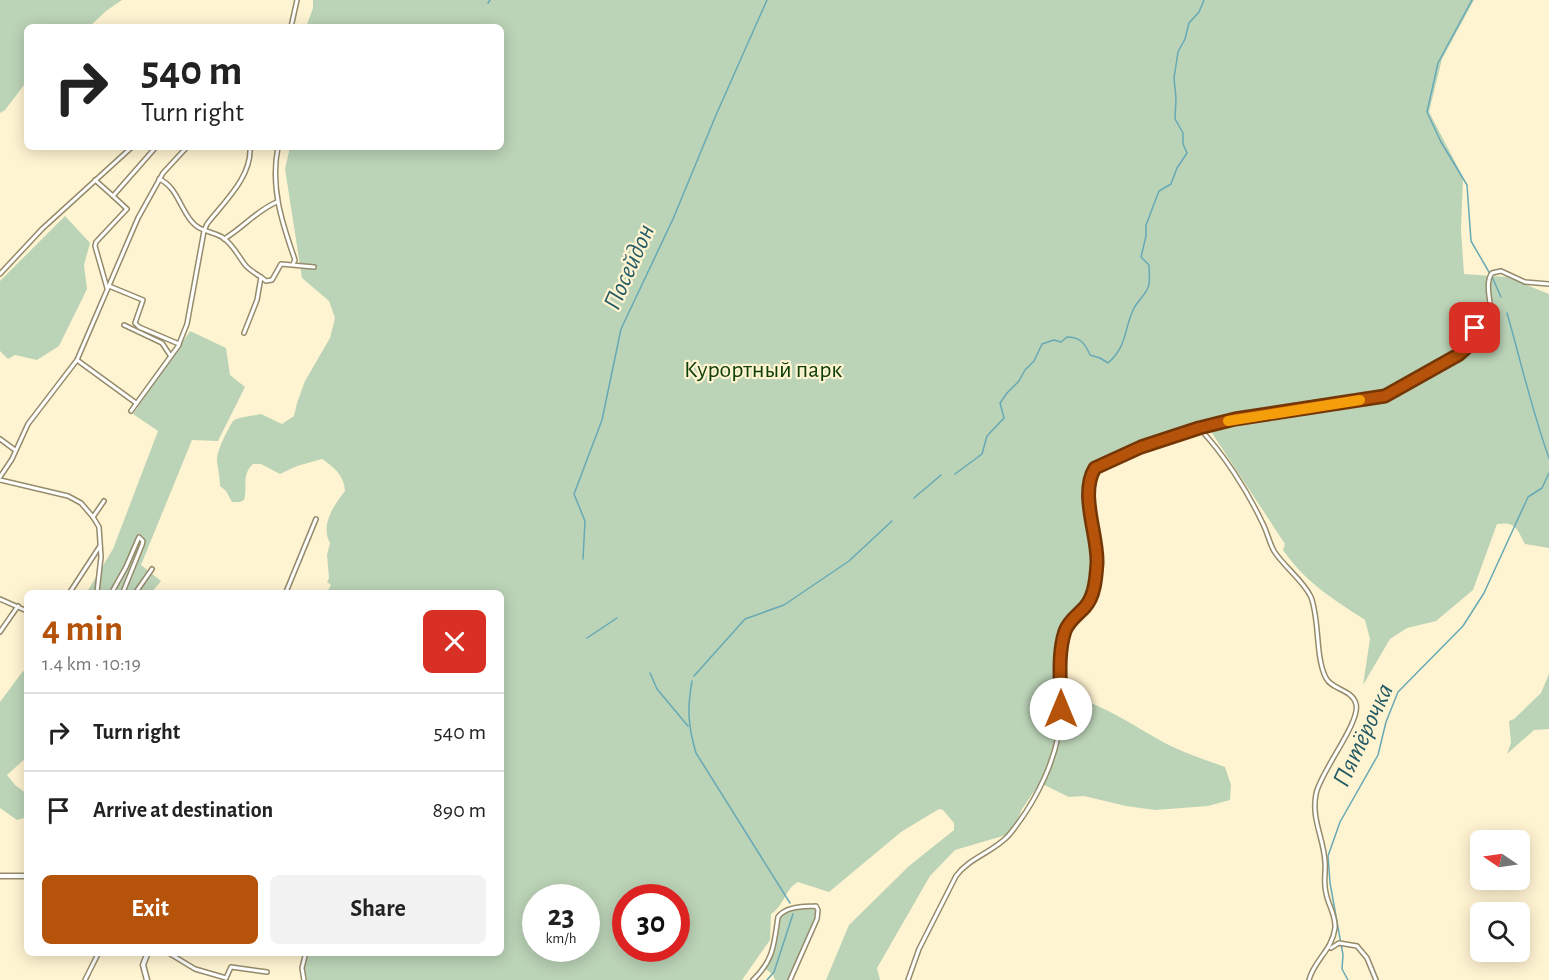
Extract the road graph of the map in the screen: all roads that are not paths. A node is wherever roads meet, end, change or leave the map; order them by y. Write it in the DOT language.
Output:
graph roads {
  1 [pos="297,0"];
  2 [pos="292,24"];
  3 [pos="129,150"];
  4 [pos="153,150"];
  5 [pos="183,150"];
  6 [pos="250,150"];
  7 [pos="278,150"];
  8 [pos="159,179"];
  9 [pos="95,180"];
  10 [pos="112,196"];
  11 [pos="277,202"];
  12 [pos="204,231"];
  13 [pos="224,239"];
  14 [pos="293,264"];
  15 [pos="314,267"];
  16 [pos="0,274"];
  17 [pos="261,277"];
  18 [pos="1549,284"];
  19 [pos="108,288"];
  20 [pos="124,325"];
  21 [pos="244,333"];
  22 [pos="179,344"];
  23 [pos="170,355"];
  24 [pos="77,360"];
  25 [pos="136,403"];
  26 [pos="131,411"];
  27 [pos="1199,428"];
  28 [pos="0,439"];
  29 [pos="15,450"];
  30 [pos="0,478"];
  31 [pos="104,501"];
  32 [pos="93,517"];
  33 [pos="316,519"];
  34 [pos="100,545"];
  35 [pos="152,569"];
  36 [pos="71,590"];
  37 [pos="97,590"];
  38 [pos="113,590"];
  39 [pos="124,590"];
  40 [pos="137,590"];
  41 [pos="287,590"];
  42 [pos="0,599"];
  43 [pos="18,606"];
  44 [pos="24,609"];
  45 [pos="0,632"];
  46 [pos="0,876"];
  47 [pos="24,876"];
  48 [pos="1329,949"];
  49 [pos="97,956"];
  50 [pos="146,956"];
  51 [pos="174,956"];
  52 [pos="305,956"];
  53 [pos="267,972"];
  54 [pos="226,979"];
  55 [pos="85,980"];
  56 [pos="147,980"];
  57 [pos="304,980"];
  58 [pos="753,980"];
  59 [pos="790,980"];
  60 [pos="908,980"];
  61 [pos="1309,980"];
  62 [pos="1376,980"];
  1 -- 2 [label="street"];
  3 -- 9 [label="street"];
  4 -- 10 [label="street"];
  5 -- 8 [label="street"];
  6 -- 12 [label="street"];
  7 -- 11 [label="street"];
  8 -- 12 [label="street"];
  8 -- 19 [label="street"];
  9 -- 10 [label="street"];
  9 -- 16 [label="street"];
  10 -- 19 [label="street"];
  11 -- 13 [label="street"];
  11 -- 14 [label="street"];
  12 -- 13 [label="street"];
  12 -- 22 [label="street"];
  13 -- 17 [label="street"];
  14 -- 15 [label="street"];
  14 -- 17 [label="street"];
  17 -- 21 [label="street"];
  18 -- 27 [label="street"];
  19 -- 22 [label="street"];
  19 -- 24 [label="street"];
  20 -- 23 [label="street"];
  22 -- 23 [label="street"];
  23 -- 25 [label="street"];
  24 -- 25 [label="street"];
  24 -- 29 [label="street"];
  25 -- 26 [label="street"];
  27 -- 48 [label="street"];
  27 -- 60 [label="street"];
  28 -- 29 [label="street"];
  29 -- 30 [label="street"];
  30 -- 32 [label="street"];
  31 -- 32 [label="street"];
  32 -- 34 [label="street"];
  33 -- 41 [label="street"];
  34 -- 36 [label="street"];
  34 -- 37 [label="street"];
  35 -- 40 [label="street"];
  38 -- 39 [label="street"];
  42 -- 43 [label="street"];
  43 -- 44 [label="street"];
  43 -- 45 [label="street"];
  46 -- 47 [label="main road"];
  48 -- 61 [label="street"];
  48 -- 62 [label="street"];
  49 -- 55 [label="street"];
  50 -- 56 [label="main road"];
  51 -- 54 [label="street"];
  52 -- 57 [label="street"];
  53 -- 54 [label="street"];
  58 -- 59 [label="street"];
}
